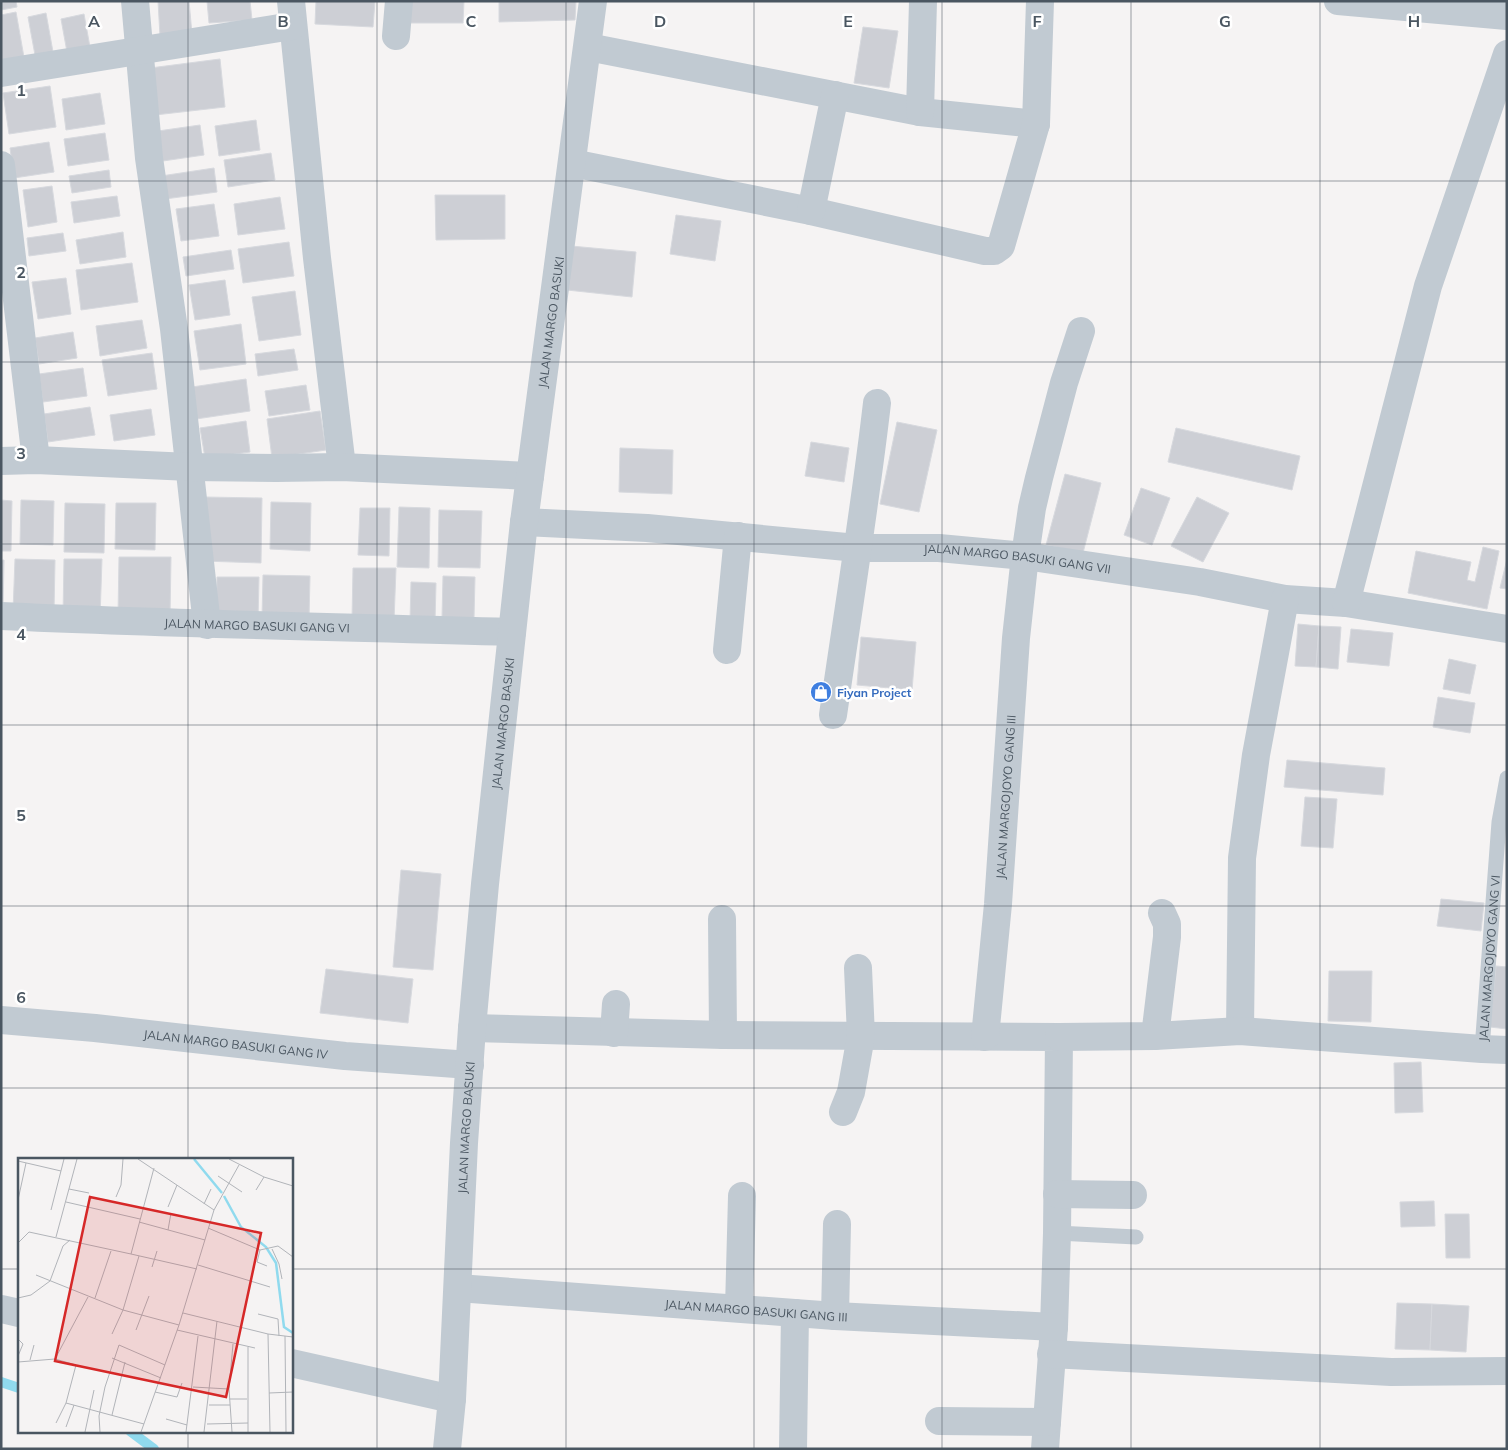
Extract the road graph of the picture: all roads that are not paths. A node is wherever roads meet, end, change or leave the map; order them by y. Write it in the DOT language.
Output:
graph roads {
  1 [pos="135,1"];
  2 [pos="399,1"];
  3 [pos="594,1"];
  4 [pos="923,1"];
  5 [pos="1040,1"];
  6 [pos="1338,1"];
  7 [pos="292,13"];
  8 [pos="1507,16"];
  9 [pos="396,36"];
  10 [pos="588,47"];
  11 [pos="138,51"];
  12 [pos="1507,54"];
  13 [pos="1,73"];
  14 [pos="835,95"];
  15 [pos="920,112"];
  16 [pos="1036,124"];
  17 [pos="572,163"];
  18 [pos="1,165"];
  19 [pos="811,211"];
  20 [pos="1081,330"];
  21 [pos="877,403"];
  22 [pos="36,460"];
  23 [pos="1,461"];
  24 [pos="190,467"];
  25 [pos="342,467"];
  26 [pos="530,476"];
  27 [pos="524,522"];
  28 [pos="738,536"];
  29 [pos="857,548"];
  30 [pos="1025,556"];
  31 [pos="1285,599"];
  32 [pos="1346,603"];
  33 [pos="1,616"];
  34 [pos="207,625"];
  35 [pos="1507,629"];
  36 [pos="512,632"];
  37 [pos="728,650"];
  38 [pos="833,716"];
  39 [pos="1507,778"];
  40 [pos="1162,913"];
  41 [pos="722,919"];
  42 [pos="858,968"];
  43 [pos="616,1004"];
  44 [pos="1,1020"];
  45 [pos="472,1028"];
  46 [pos="1240,1031"];
  47 [pos="614,1033"];
  48 [pos="723,1035"];
  49 [pos="861,1036"];
  50 [pos="1155,1036"];
  51 [pos="985,1037"];
  52 [pos="1059,1037"];
  53 [pos="1494,1049"];
  54 [pos="470,1065"];
  55 [pos="843,1112"];
  56 [pos="1057,1194"];
  57 [pos="1133,1195"];
  58 [pos="742,1196"];
  59 [pos="836,1224"];
  60 [pos="1057,1233"];
  61 [pos="1136,1237"];
  62 [pos="458,1288"];
  63 [pos="740,1308"];
  64 [pos="1,1309"];
  65 [pos="18,1312"];
  66 [pos="795,1313"];
  67 [pos="835,1316"];
  68 [pos="1054,1327"];
  69 [pos="1051,1354"];
  70 [pos="292,1363"];
  71 [pos="1507,1371"];
  72 [pos="452,1399"];
  73 [pos="939,1422"];
  74 [pos="1047,1422"];
  75 [pos="448,1449"];
  76 [pos="793,1449"];
  77 [pos="1045,1449"];
  1 -- 11 [label="street"];
  2 -- 9 [label="street"];
  3 -- 10 [label="street, JALAN MARGO BASUKI"];
  4 -- 15 [label="street"];
  5 -- 16 [label="street"];
  6 -- 8 [label="street"];
  7 -- 11 [label="street"];
  7 -- 25 [label="street"];
  10 -- 14 [label="street"];
  10 -- 17 [label="street, JALAN MARGO BASUKI"];
  11 -- 13 [label="street"];
  11 -- 24 [label="street"];
  12 -- 32 [label="street"];
  14 -- 15 [label="street"];
  14 -- 19 [label="street"];
  15 -- 16 [label="street"];
  16 -- 19 [label="street"];
  17 -- 19 [label="street"];
  17 -- 26 [label="street, JALAN MARGO BASUKI"];
  18 -- 22 [label="street"];
  20 -- 30 [label="street, JALAN MARGOJOYO GANG III"];
  21 -- 29 [label="street"];
  22 -- 23 [label="street"];
  22 -- 24 [label="street"];
  24 -- 25 [label="street"];
  24 -- 34 [label="street"];
  25 -- 26 [label="street"];
  26 -- 27 [label="street, JALAN MARGO BASUKI"];
  27 -- 28 [label="street, JALAN MARGO BASUKI GANG VII"];
  27 -- 36 [label="street, JALAN MARGO BASUKI"];
  28 -- 29 [label="street, JALAN MARGO BASUKI GANG VII"];
  28 -- 37 [label="street"];
  29 -- 30 [label="street, JALAN MARGO BASUKI GANG VII"];
  29 -- 38 [label="street"];
  30 -- 31 [label="street, JALAN MARGO BASUKI GANG VII"];
  30 -- 51 [label="street, JALAN MARGOJOYO GANG III"];
  31 -- 32 [label="street, JALAN MARGO BASUKI GANG VII"];
  31 -- 46 [label="street"];
  32 -- 35 [label="street, JALAN MARGO BASUKI GANG VII"];
  33 -- 34 [label="street, JALAN MARGO BASUKI GANG VI"];
  34 -- 36 [label="street, JALAN MARGO BASUKI GANG VI"];
  36 -- 45 [label="street, JALAN MARGO BASUKI"];
  39 -- 53 [label="lane, JALAN MARGOJOYO GANG VI"];
  40 -- 50 [label="street"];
  41 -- 48 [label="street"];
  42 -- 49 [label="street"];
  43 -- 47 [label="street"];
  44 -- 54 [label="street, JALAN MARGO BASUKI GANG IV"];
  45 -- 47 [label="street"];
  45 -- 54 [label="street, JALAN MARGO BASUKI"];
  46 -- 50 [label="street"];
  46 -- 53 [label="street"];
  47 -- 48 [label="street"];
  48 -- 49 [label="street"];
  49 -- 51 [label="street"];
  49 -- 55 [label="street"];
  50 -- 52 [label="street"];
  51 -- 52 [label="street"];
  52 -- 56 [label="street"];
  54 -- 62 [label="street, JALAN MARGO BASUKI"];
  56 -- 57 [label="street"];
  56 -- 60 [label="street"];
  58 -- 63 [label="street"];
  59 -- 67 [label="street"];
  60 -- 61 [label="lane"];
  60 -- 68 [label="street"];
  62 -- 63 [label="street, JALAN MARGO BASUKI GANG III"];
  62 -- 72 [label="street, JALAN MARGO BASUKI"];
  63 -- 66 [label="street, JALAN MARGO BASUKI GANG III"];
  64 -- 65 [label="street"];
  66 -- 67 [label="street, JALAN MARGO BASUKI GANG III"];
  66 -- 76 [label="street"];
  67 -- 68 [label="street, JALAN MARGO BASUKI GANG III"];
  68 -- 69 [label="street"];
  69 -- 71 [label="street"];
  69 -- 74 [label="street"];
  70 -- 72 [label="street"];
  72 -- 75 [label="street, JALAN MARGO BASUKI"];
  73 -- 74 [label="street"];
  74 -- 77 [label="street"];
}
